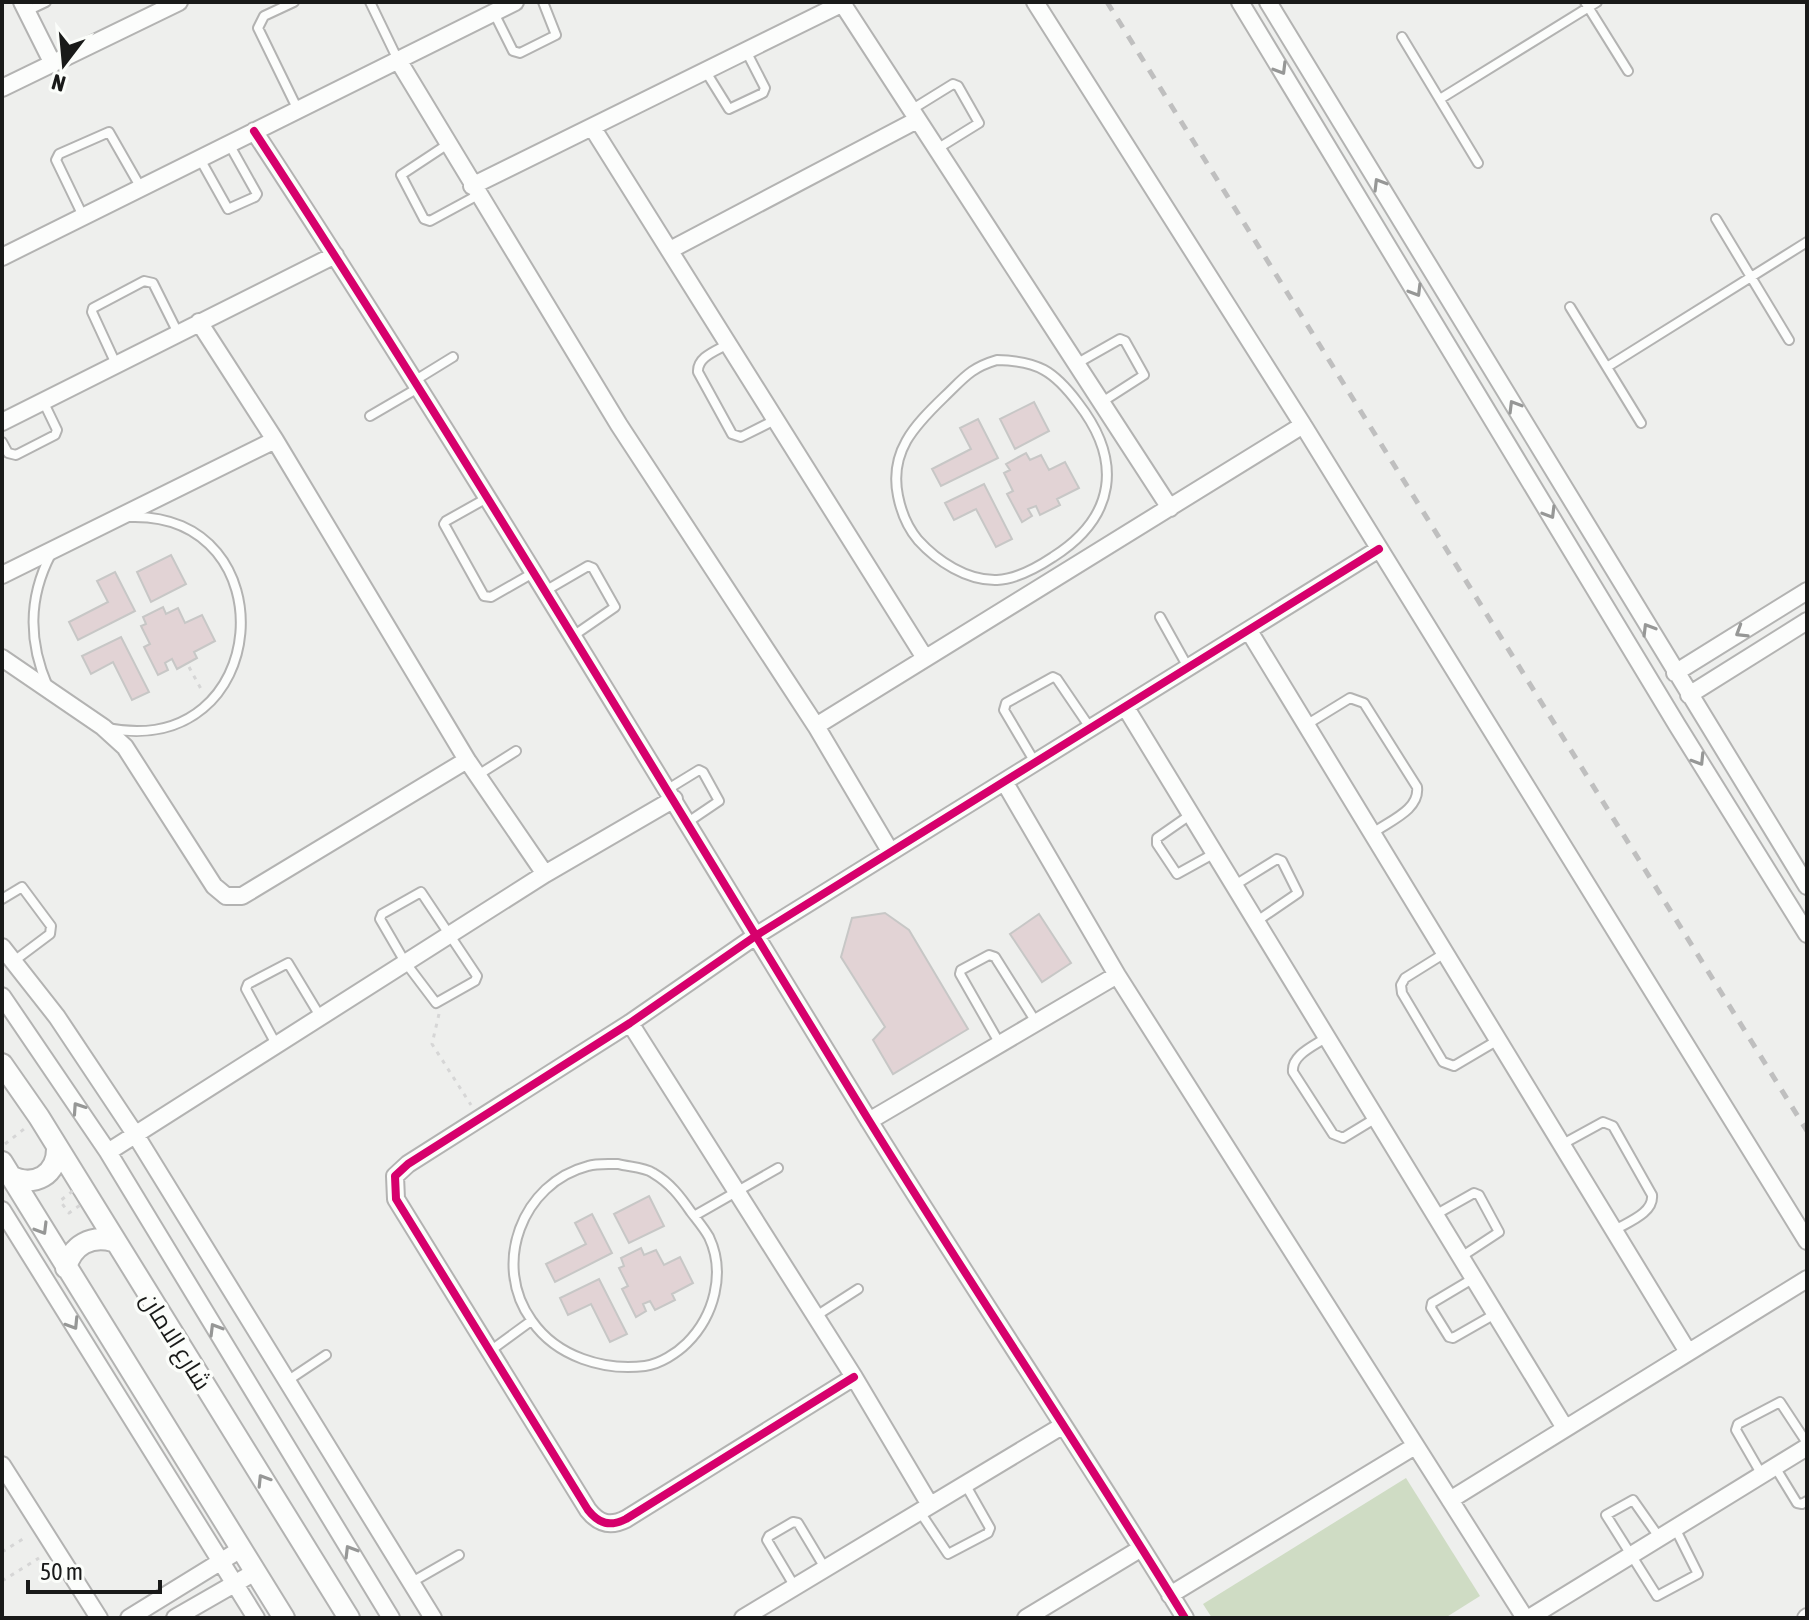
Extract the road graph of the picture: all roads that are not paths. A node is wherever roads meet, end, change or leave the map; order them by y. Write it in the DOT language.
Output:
graph roads {
  1 [pos="46,2"];
  2 [pos="179,2"];
  3 [pos="294,2"];
  4 [pos="370,2"];
  5 [pos="515,2"];
  6 [pos="543,2"];
  7 [pos="1035,2"];
  8 [pos="1240,2"];
  9 [pos="1268,2"];
  10 [pos="1597,2"];
  11 [pos="843,3"];
  12 [pos="1586,5"];
  13 [pos="24,7"];
  14 [pos="494,13"];
  15 [pos="1402,37"];
  16 [pos="746,51"];
  17 [pos="398,60"];
  18 [pos="53,64"];
  19 [pos="705,71"];
  20 [pos="1628,71"];
  21 [pos="2,88"];
  22 [pos="1440,99"];
  23 [pos="298,110"];
  24 [pos="914,115"];
  25 [pos="592,127"];
  26 [pos="254,131"];
  27 [pos="229,144"];
  28 [pos="448,144"];
  29 [pos="936,149"];
  30 [pos="200,158"];
  31 [pos="1478,163"];
  32 [pos="141,188"];
  33 [pos="475,191"];
  34 [pos="83,216"];
  35 [pos="1716,219"];
  36 [pos="1807,242"];
  37 [pos="670,250"];
  38 [pos="335,255"];
  39 [pos="2,257"];
  40 [pos="1752,277"];
  41 [pos="1570,307"];
  42 [pos="199,322"];
  43 [pos="178,333"];
  44 [pos="1789,340"];
  45 [pos="728,344"];
  46 [pos="453,357"];
  47 [pos="116,364"];
  48 [pos="1076,364"];
  49 [pos="1607,367"];
  50 [pos="416,385"];
  51 [pos="1092,388"];
  52 [pos="1075,398"];
  53 [pos="43,401"];
  54 [pos="1101,403"];
  55 [pos="370,416"];
  56 [pos="775,419"];
  57 [pos="2,422"];
  58 [pos="1641,423"];
  59 [pos="1303,425"];
  60 [pos="275,440"];
  61 [pos="2,442"];
  62 [pos="487,498"];
  63 [pos="1170,508"];
  64 [pos="119,518"];
  65 [pos="1379,549"];
  66 [pos="53,550"];
  67 [pos="1052,558"];
  68 [pos="533,573"];
  69 [pos="1062,574"];
  70 [pos="2,575"];
  71 [pos="545,591"];
  72 [pos="1807,591"];
  73 [pos="1160,617"];
  74 [pos="1807,621"];
  75 [pos="1249,631"];
  76 [pos="573,636"];
  77 [pos="2,658"];
  78 [pos="925,658"];
  79 [pos="1189,669"];
  80 [pos="1675,673"];
  81 [pos="48,687"];
  82 [pos="1689,695"];
  83 [pos="1126,708"];
  84 [pos="1699,712"];
  85 [pos="1306,725"];
  86 [pos="1677,725"];
  87 [pos="816,726"];
  88 [pos="103,727"];
  89 [pos="1091,729"];
  90 [pos="516,751"];
  91 [pos="467,760"];
  92 [pos="1036,764"];
  93 [pos="478,775"];
  94 [pos="1005,783"];
  95 [pos="671,794"];
  96 [pos="1191,814"];
  97 [pos="688,822"];
  98 [pos="1372,833"];
  99 [pos="890,851"];
  100 [pos="1215,853"];
  101 [pos="545,874"];
  102 [pos="1234,885"];
  103 [pos="1807,886"];
  104 [pos="2,899"];
  105 [pos="1256,922"];
  106 [pos="450,934"];
  107 [pos="1807,934"];
  108 [pos="757,935"];
  109 [pos="2,947"];
  110 [pos="1445,953"];
  111 [pos="14,961"];
  112 [pos="405,962"];
  113 [pos="1117,975"];
  114 [pos="2,996"];
  115 [pos="320,1016"];
  116 [pos="630,1023"];
  117 [pos="1036,1023"];
  118 [pos="1327,1037"];
  119 [pos="1498,1040"];
  120 [pos="276,1044"];
  121 [pos="1000,1044"];
  122 [pos="2,1064"];
  123 [pos="1376,1118"];
  124 [pos="869,1121"];
  125 [pos="135,1134"];
  126 [pos="1561,1145"];
  127 [pos="57,1147"];
  128 [pos="108,1152"];
  129 [pos="778,1168"];
  130 [pos="6,1169"];
  131 [pos="738,1192"];
  132 [pos="2,1210"];
  133 [pos="1435,1215"];
  134 [pos="694,1216"];
  135 [pos="1614,1231"];
  136 [pos="113,1241"];
  137 [pos="1807,1241"];
  138 [pos="1461,1257"];
  139 [pos="66,1268"];
  140 [pos="1474,1278"];
  141 [pos="1807,1279"];
  142 [pos="858,1289"];
  143 [pos="1495,1314"];
  144 [pos="816,1316"];
  145 [pos="531,1321"];
  146 [pos="490,1351"];
  147 [pos="1688,1352"];
  148 [pos="326,1355"];
  149 [pos="854,1377"];
  150 [pos="287,1381"];
  151 [pos="1062,1426"];
  152 [pos="1565,1428"];
  153 [pos="1807,1445"];
  154 [pos="1415,1446"];
  155 [pos="2,1465"];
  156 [pos="1768,1471"];
  157 [pos="965,1484"];
  158 [pos="1450,1500"];
  159 [pos="1807,1501"];
  160 [pos="925,1508"];
  161 [pos="1675,1528"];
  162 [pos="1659,1538"];
  163 [pos="241,1549"];
  164 [pos="1140,1549"];
  165 [pos="459,1555"];
  166 [pos="1631,1555"];
  167 [pos="221,1561"];
  168 [pos="825,1568"];
  169 [pos="255,1572"];
  170 [pos="411,1582"];
  171 [pos="235,1584"];
  172 [pos="795,1587"];
  173 [pos="1170,1595"];
  174 [pos="99,1618"];
  175 [pos="129,1618"];
  176 [pos="175,1618"];
  177 [pos="256,1618"];
  178 [pos="284,1618"];
  179 [pos="349,1618"];
  180 [pos="391,1618"];
  181 [pos="433,1618"];
  182 [pos="743,1618"];
  183 [pos="1026,1618"];
  184 [pos="1185,1618"];
  185 [pos="1527,1618"];
  1 -- 13 [label="lane"];
  2 -- 18 [label="street"];
  3 -- 23 [label="lane"];
  4 -- 17 [label="lane"];
  5 -- 14 [label="street"];
  6 -- 14 [label="lane"];
  7 -- 59 [label="street"];
  8 -- 86 [label="street, one-way"];
  80 -- 9 [label="street, one-way"];
  10 -- 12 [label="lane"];
  11 -- 16 [label="street"];
  11 -- 24 [label="street"];
  12 -- 20 [label="lane"];
  12 -- 22 [label="lane"];
  13 -- 18 [label="street"];
  14 -- 17 [label="street"];
  15 -- 22 [label="lane"];
  16 -- 19 [label="street"];
  16 -- 19 [label="lane"];
  17 -- 23 [label="street"];
  17 -- 28 [label="street"];
  18 -- 21 [label="street"];
  19 -- 25 [label="street"];
  22 -- 31 [label="lane"];
  23 -- 26 [label="street"];
  24 -- 29 [label="street"];
  24 -- 29 [label="lane"];
  24 -- 37 [label="street"];
  25 -- 33 [label="street"];
  25 -- 37 [label="street"];
  26 -- 27 [label="street"];
  26 -- 38 [label="street"];
  27 -- 30 [label="street"];
  27 -- 30 [label="lane"];
  28 -- 33 [label="street"];
  28 -- 33 [label="lane"];
  29 -- 48 [label="street"];
  30 -- 32 [label="street"];
  32 -- 34 [label="street"];
  32 -- 34 [label="lane"];
  33 -- 87 [label="street"];
  34 -- 39 [label="street"];
  35 -- 40 [label="lane"];
  36 -- 40 [label="lane"];
  37 -- 45 [label="street"];
  38 -- 42 [label="street"];
  38 -- 50 [label="street"];
  40 -- 44 [label="lane"];
  40 -- 49 [label="lane"];
  41 -- 49 [label="lane"];
  42 -- 43 [label="street"];
  42 -- 60 [label="street"];
  43 -- 47 [label="street"];
  43 -- 47 [label="lane"];
  45 -- 56 [label="street"];
  45 -- 56 [label="lane"];
  46 -- 50 [label="lane"];
  47 -- 53 [label="street"];
  48 -- 51 [label="street"];
  48 -- 54 [label="lane"];
  49 -- 58 [label="lane"];
  50 -- 55 [label="lane"];
  50 -- 62 [label="street"];
  51 -- 52 [label="lane"];
  51 -- 54 [label="street"];
  52 -- 67 [label="lane"];
  52 -- 67 [label="lane"];
  53 -- 57 [label="street"];
  53 -- 61 [label="lane"];
  54 -- 63 [label="street"];
  56 -- 78 [label="street"];
  59 -- 63 [label="street"];
  59 -- 65 [label="street"];
  60 -- 64 [label="street"];
  60 -- 91 [label="street"];
  62 -- 68 [label="street"];
  62 -- 68 [label="lane"];
  63 -- 69 [label="street"];
  64 -- 66 [label="street"];
  64 -- 88 [label="lane"];
  65 -- 75 [label="street"];
  65 -- 137 [label="street"];
  66 -- 70 [label="street"];
  66 -- 81 [label="lane"];
  67 -- 69 [label="lane"];
  68 -- 71 [label="street"];
  69 -- 78 [label="street"];
  71 -- 76 [label="street"];
  71 -- 76 [label="lane"];
  72 -- 80 [label="street, one-way"];
  73 -- 79 [label="lane"];
  74 -- 82 [label="street"];
  75 -- 79 [label="street"];
  75 -- 85 [label="street"];
  76 -- 95 [label="street"];
  77 -- 81 [label="street"];
  78 -- 87 [label="street"];
  79 -- 83 [label="street"];
  80 -- 82 [label="street"];
  81 -- 88 [label="street"];
  82 -- 84 [label="street"];
  83 -- 89 [label="street"];
  83 -- 96 [label="street"];
  84 -- 86 [label="street"];
  84 -- 103 [label="street"];
  85 -- 98 [label="street"];
  85 -- 98 [label="lane"];
  86 -- 107 [label="street, one-way"];
  87 -- 99 [label="street"];
  88 -- 91 [label="street"];
  89 -- 92 [label="street"];
  89 -- 92 [label="lane"];
  90 -- 93 [label="lane"];
  91 -- 93 [label="street"];
  92 -- 94 [label="street"];
  93 -- 101 [label="street"];
  94 -- 99 [label="street"];
  94 -- 113 [label="street"];
  95 -- 97 [label="street"];
  95 -- 97 [label="lane"];
  95 -- 101 [label="street"];
  96 -- 100 [label="street"];
  96 -- 100 [label="lane"];
  97 -- 108 [label="street"];
  98 -- 110 [label="street"];
  99 -- 108 [label="street"];
  100 -- 102 [label="street"];
  101 -- 106 [label="street"];
  102 -- 105 [label="street"];
  102 -- 105 [label="lane"];
  104 -- 111 [label="lane"];
  105 -- 118 [label="street"];
  106 -- 112 [label="street"];
  106 -- 112 [label="lane"];
  106 -- 112 [label="lane"];
  108 -- 116 [label="street"];
  108 -- 124 [label="street"];
  109 -- 111 [label="street"];
  110 -- 119 [label="street"];
  110 -- 119 [label="lane"];
  111 -- 125 [label="street"];
  112 -- 115 [label="street"];
  113 -- 117 [label="street"];
  113 -- 154 [label="street"];
  128 -- 114 [label="street, one-way"];
  115 -- 120 [label="street"];
  115 -- 120 [label="lane"];
  116 -- 131 [label="street"];
  116 -- 146 [label="street"];
  117 -- 121 [label="street"];
  117 -- 121 [label="lane"];
  118 -- 123 [label="street"];
  118 -- 123 [label="lane"];
  119 -- 126 [label="street"];
  120 -- 125 [label="street"];
  121 -- 124 [label="street"];
  122 -- 127 [label="street, شارع الامان"];
  123 -- 133 [label="street"];
  124 -- 151 [label="street"];
  125 -- 128 [label="street"];
  125 -- 150 [label="street"];
  126 -- 135 [label="street"];
  126 -- 135 [label="lane"];
  127 -- 130 [label="street"];
  127 -- 136 [label="street, شارع الامان"];
  180 -- 128 [label="street, one-way"];
  129 -- 131 [label="lane"];
  130 -- 139 [label="street, one-way"];
  131 -- 134 [label="lane"];
  131 -- 144 [label="street"];
  132 -- 167 [label="street, one-way"];
  133 -- 138 [label="street"];
  133 -- 138 [label="lane"];
  134 -- 145 [label="lane"];
  134 -- 145 [label="lane"];
  135 -- 147 [label="street"];
  136 -- 139 [label="street"];
  179 -- 136 [label="street, شارع الامان, one-way"];
  138 -- 140 [label="street"];
  139 -- 163 [label="street"];
  140 -- 143 [label="street"];
  140 -- 143 [label="lane"];
  141 -- 147 [label="street"];
  142 -- 144 [label="lane"];
  143 -- 152 [label="street"];
  144 -- 149 [label="street"];
  145 -- 146 [label="lane"];
  146 -- 149 [label="street"];
  147 -- 152 [label="street"];
  148 -- 150 [label="lane"];
  149 -- 160 [label="street"];
  150 -- 170 [label="street"];
  151 -- 157 [label="street"];
  151 -- 164 [label="street"];
  152 -- 158 [label="street"];
  153 -- 156 [label="street"];
  153 -- 156 [label="lane"];
  154 -- 158 [label="street"];
  154 -- 173 [label="street"];
  155 -- 174 [label="street"];
  156 -- 159 [label="lane"];
  156 -- 161 [label="street"];
  157 -- 160 [label="street"];
  157 -- 160 [label="lane"];
  158 -- 185 [label="street"];
  160 -- 168 [label="street"];
  161 -- 162 [label="street"];
  161 -- 166 [label="lane"];
  162 -- 166 [label="street"];
  162 -- 166 [label="lane"];
  163 -- 167 [label="street"];
  163 -- 169 [label="street"];
  164 -- 173 [label="street"];
  164 -- 183 [label="street"];
  165 -- 170 [label="lane"];
  166 -- 185 [label="street"];
  167 -- 171 [label="street"];
  167 -- 175 [label="street"];
  168 -- 172 [label="street"];
  168 -- 172 [label="lane"];
  169 -- 171 [label="street"];
  169 -- 178 [label="street"];
  170 -- 181 [label="street"];
  171 -- 176 [label="street"];
  171 -- 177 [label="street"];
  172 -- 182 [label="street"];
  173 -- 184 [label="street"];
}
